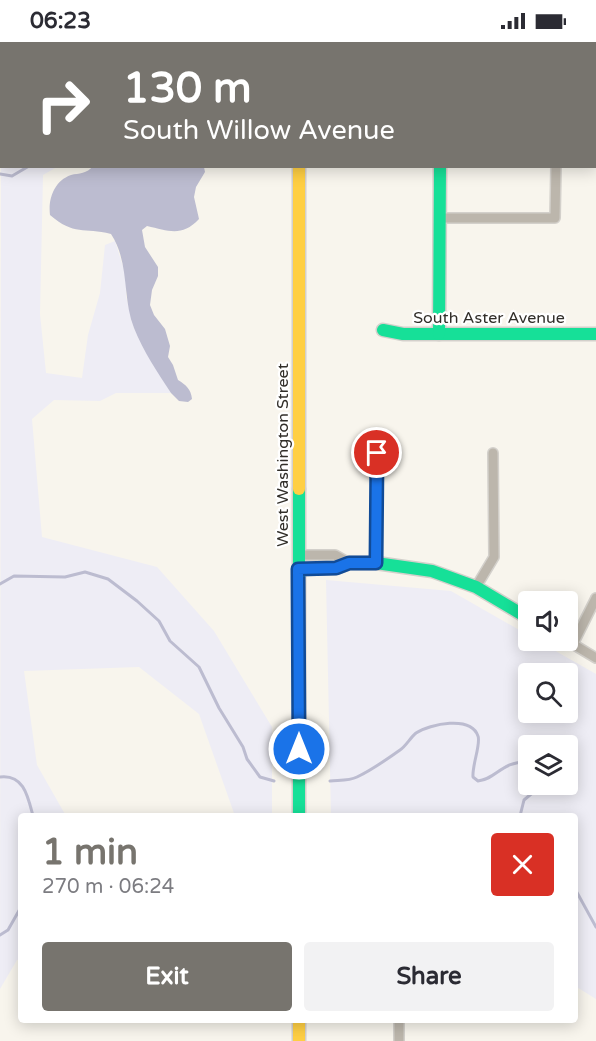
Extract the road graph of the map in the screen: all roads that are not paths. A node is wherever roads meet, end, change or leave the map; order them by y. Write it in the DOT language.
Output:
graph roads {
  1 [pos="299,168"];
  2 [pos="440,168"];
  3 [pos="556,168"];
  4 [pos="440,218"];
  5 [pos="382,330"];
  6 [pos="439,334"];
  7 [pos="596,334"];
  8 [pos="377,453"];
  9 [pos="493,453"];
  10 [pos="298,555"];
  11 [pos="349,563"];
  12 [pos="376,563"];
  13 [pos="298,569"];
  14 [pos="476,587"];
  15 [pos="596,598"];
  16 [pos="518,612"];
  17 [pos="578,628"];
  18 [pos="578,647"];
  19 [pos="596,658"];
  20 [pos="299,813"];
  21 [pos="299,1023"];
  22 [pos="399,1023"];
  23 [pos="299,1041"];
  24 [pos="399,1041"];
  1 -- 10 [label="main road, West Washington Street"];
  2 -- 4 [label="main road"];
  3 -- 4 [label="street"];
  4 -- 6 [label="main road"];
  5 -- 6 [label="main road, South Aster Avenue"];
  6 -- 7 [label="main road, South Aster Avenue"];
  8 -- 12 [label="street"];
  9 -- 14 [label="street"];
  10 -- 11 [label="street"];
  10 -- 13 [label="main road, West Washington Street"];
  11 -- 12 [label="main road"];
  11 -- 13 [label="main road"];
  12 -- 14 [label="main road"];
  13 -- 20 [label="main road, West Washington Street"];
  14 -- 16 [label="main road"];
  15 -- 17 [label="street"];
  18 -- 19 [label="street"];
  21 -- 23 [label="main road"];
  22 -- 24 [label="street"];
}
